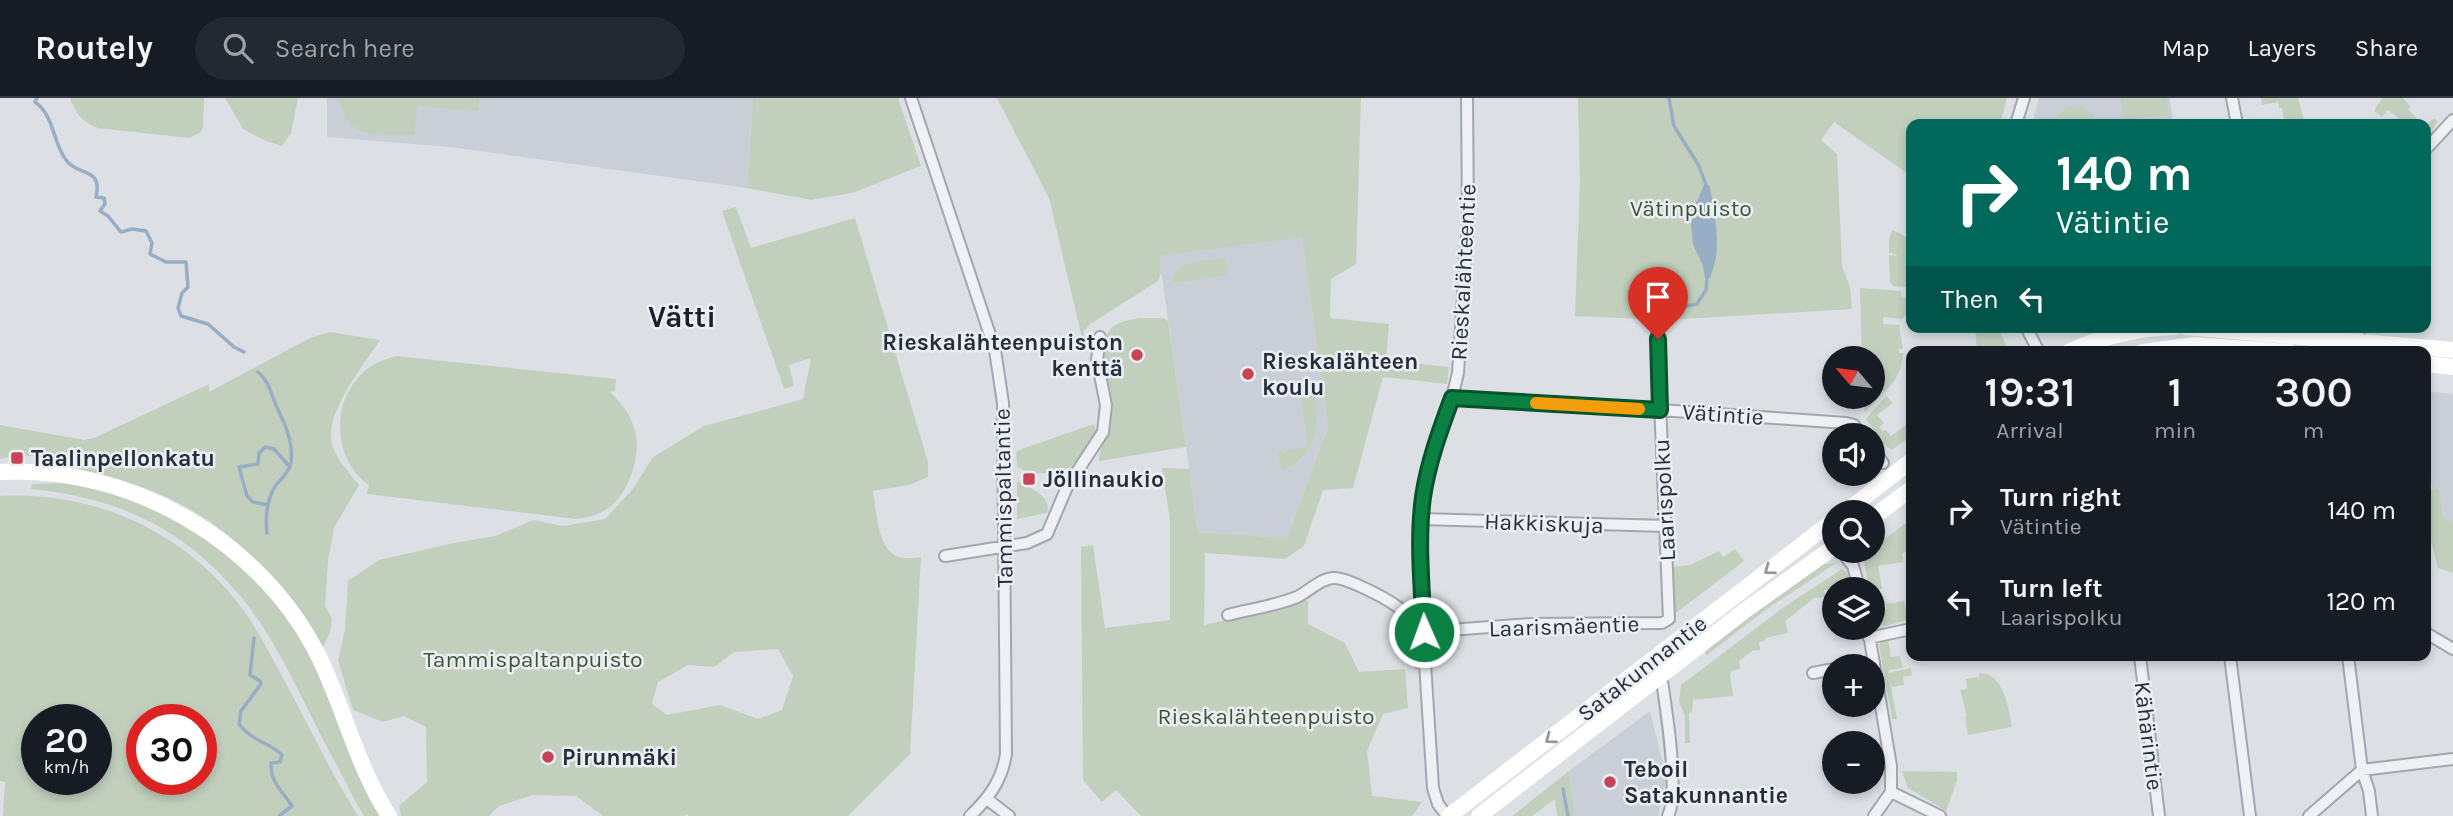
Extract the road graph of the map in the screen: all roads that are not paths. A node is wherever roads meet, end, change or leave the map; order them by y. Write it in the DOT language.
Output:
graph roads {
  1 [pos="911,98"];
  2 [pos="1467,98"];
  3 [pos="2024,98"];
  4 [pos="2232,98"];
  5 [pos="2018,119"];
  6 [pos="2237,119"];
  7 [pos="2453,120"];
  8 [pos="2431,144"];
  9 [pos="1657,331"];
  10 [pos="2126,333"];
  11 [pos="2235,333"];
  12 [pos="2359,335"];
  13 [pos="1100,337"];
  14 [pos="2268,337"];
  15 [pos="2084,346"];
  16 [pos="2203,346"];
  17 [pos="2424,346"];
  18 [pos="2431,347"];
  19 [pos="2453,351"];
  20 [pos="2431,365"];
  21 [pos="2453,367"];
  22 [pos="1452,398"];
  23 [pos="1660,410"];
  24 [pos="1846,423"];
  25 [pos="1906,465"];
  26 [pos="0,472"];
  27 [pos="1906,493"];
  28 [pos="1861,500"];
  29 [pos="1885,508"];
  30 [pos="1421,519"];
  31 [pos="1667,526"];
  32 [pos="1822,537"];
  33 [pos="1005,545"];
  34 [pos="945,556"];
  35 [pos="1822,556"];
  36 [pos="1228,615"];
  37 [pos="1662,623"];
  38 [pos="1906,629"];
  39 [pos="1885,631"];
  40 [pos="1424,632"];
  41 [pos="2431,636"];
  42 [pos="2453,649"];
  43 [pos="1658,656"];
  44 [pos="2141,661"];
  45 [pos="2231,661"];
  46 [pos="2349,661"];
  47 [pos="1425,663"];
  48 [pos="1822,671"];
  49 [pos="1814,673"];
  50 [pos="1661,675"];
  51 [pos="1883,717"];
  52 [pos="2453,759"];
  53 [pos="2362,770"];
  54 [pos="1891,792"];
  55 [pos="987,799"];
  56 [pos="389,816"];
  57 [pos="970,816"];
  58 [pos="1009,816"];
  59 [pos="1448,816"];
  60 [pos="1479,816"];
  61 [pos="1668,816"];
  62 [pos="1874,816"];
  63 [pos="1940,816"];
  64 [pos="2159,816"];
  65 [pos="2250,816"];
  66 [pos="2309,816"];
  67 [pos="2372,816"];
  1 -- 33 [label="street, Tammispaltantie"];
  2 -- 22 [label="street, Rieskalähteentie"];
  3 -- 5 [label="street"];
  4 -- 6 [label="street"];
  7 -- 8 [label="street"];
  9 -- 23 [label="street, Laarispolku"];
  10 -- 15 [label="main road"];
  11 -- 14 [label="main road"];
  12 -- 14 [label="main road"];
  12 -- 17 [label="main road"];
  13 -- 33 [label="street"];
  14 -- 16 [label="main road"];
  18 -- 19 [label="main road"];
  20 -- 21 [label="main road"];
  22 -- 23 [label="street, Vätintie"];
  22 -- 30 [label="street, Rieskalähteentie"];
  23 -- 24 [label="street, Vätintie"];
  23 -- 31 [label="street, Laarispolku"];
  25 -- 28 [label="main road"];
  26 -- 56 [label="main road"];
  27 -- 29 [label="main road"];
  30 -- 31 [label="street, Hakkiskuja"];
  30 -- 40 [label="street, Rieskalähteentie"];
  31 -- 37 [label="street, Laarispolku"];
  32 -- 43 [label="main road, Satakunnantie, one-way"];
  33 -- 34 [label="street"];
  33 -- 55 [label="street, Tammispaltantie"];
  35 -- 50 [label="main road, Satakunnantie"];
  36 -- 47 [label="street"];
  37 -- 40 [label="street, Laarismäentie"];
  38 -- 39 [label="street"];
  40 -- 47 [label="street, Rieskalähteentie"];
  41 -- 42 [label="street"];
  43 -- 50 [label="street"];
  43 -- 59 [label="main road, Satakunnantie, one-way"];
  44 -- 64 [label="street, Kähärintie"];
  45 -- 65 [label="street"];
  46 -- 53 [label="street"];
  47 -- 59 [label="street, Rieskalähteentie"];
  48 -- 49 [label="street"];
  50 -- 60 [label="main road, Satakunnantie"];
  50 -- 61 [label="street"];
  51 -- 54 [label="street"];
  52 -- 53 [label="street"];
  53 -- 66 [label="street"];
  53 -- 67 [label="street"];
  54 -- 62 [label="street"];
  54 -- 63 [label="street"];
  55 -- 57 [label="street, Tammispaltantie"];
  55 -- 58 [label="street"];
}
